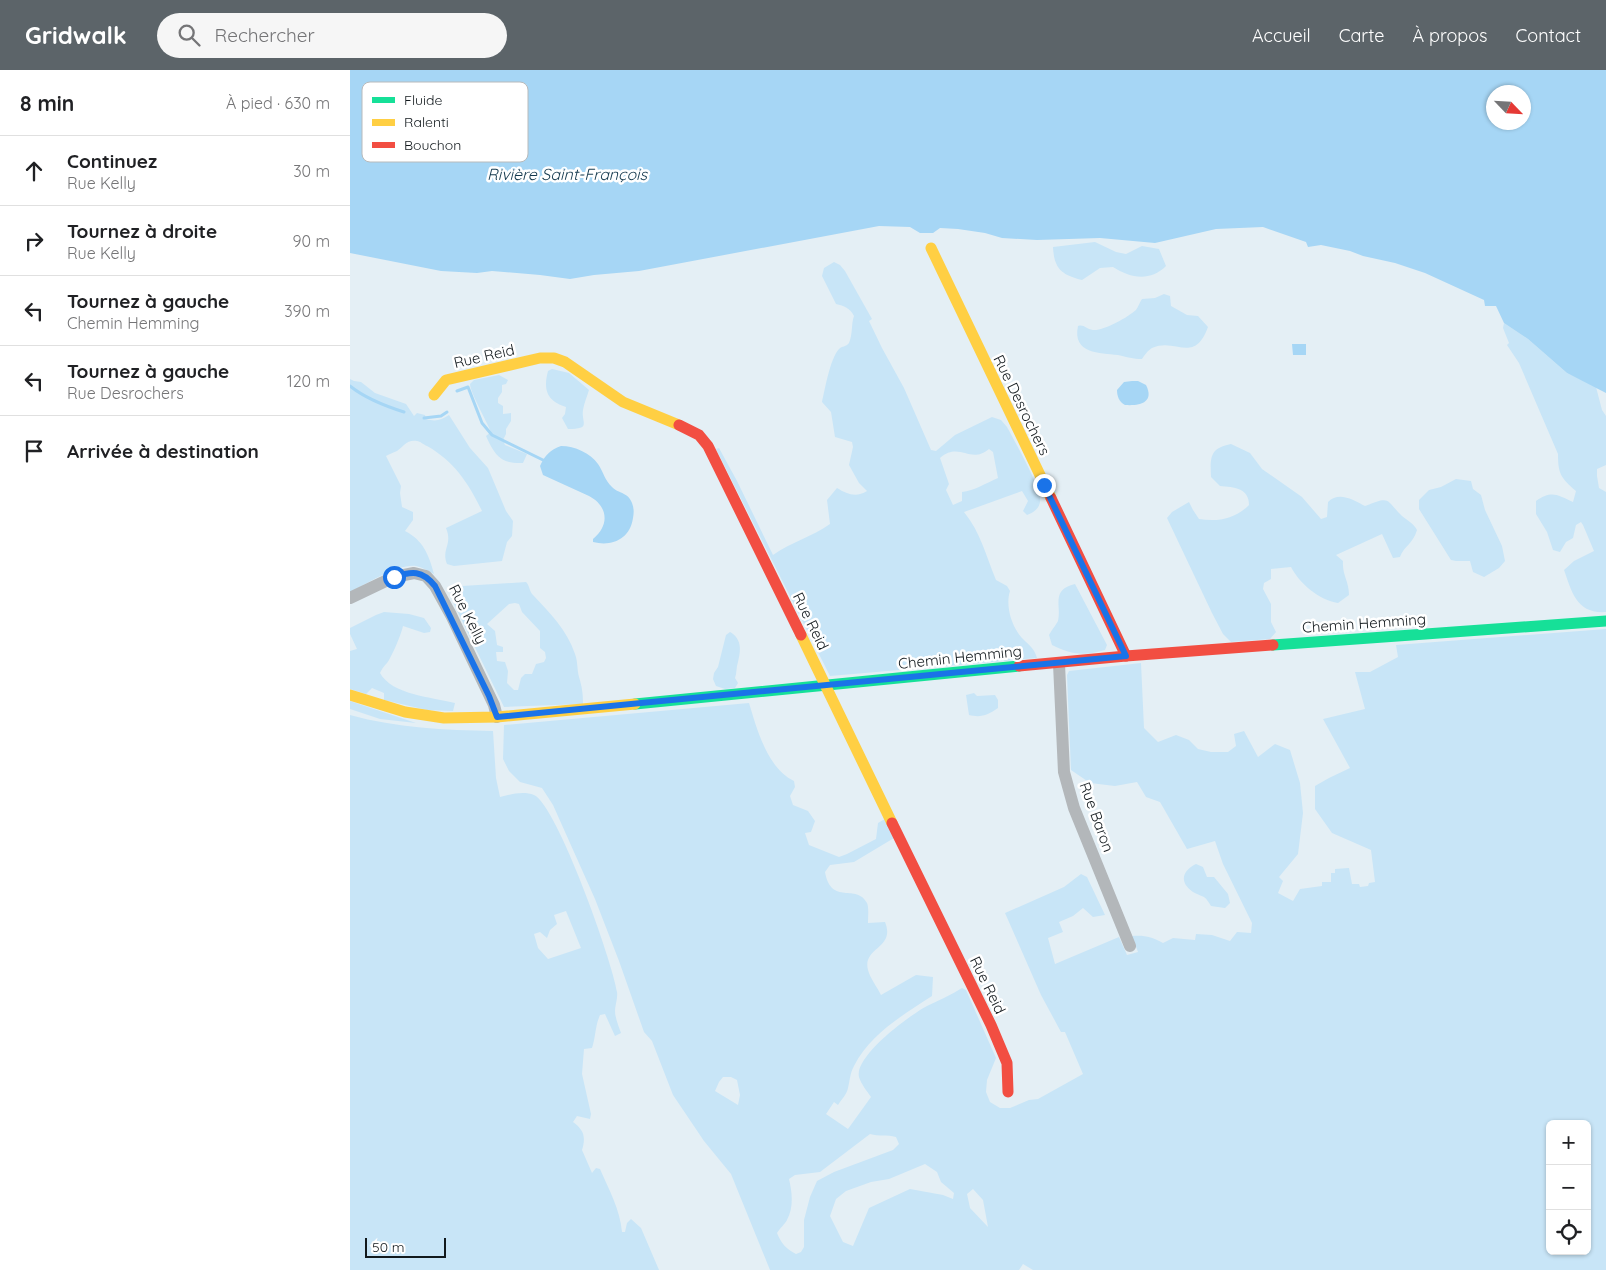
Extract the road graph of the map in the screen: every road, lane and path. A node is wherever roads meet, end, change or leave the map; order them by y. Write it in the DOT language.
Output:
graph roads {
  1 [pos="931,248"];
  2 [pos="434,395"];
  3 [pos="350,598"];
  4 [pos="1606,621"];
  5 [pos="1126,656"];
  6 [pos="1059,664"];
  7 [pos="825,686"];
  8 [pos="350,695"];
  9 [pos="497,717"];
  10 [pos="1130,946"];
  11 [pos="1008,1092"];
  1 -- 5 [label="street, Rue Desrochers"];
  2 -- 7 [label="street, Rue Reid"];
  3 -- 9 [label="street, Rue Kelly"];
  4 -- 5 [label="street, Chemin Hemming"];
  5 -- 6 [label="street, Chemin Hemming"];
  6 -- 7 [label="street, Chemin Hemming"];
  6 -- 10 [label="street, Rue Baron"];
  7 -- 9 [label="street, Chemin Hemming"];
  7 -- 11 [label="street, Rue Reid"];
  8 -- 9 [label="street, Chemin Hemming"];
}
